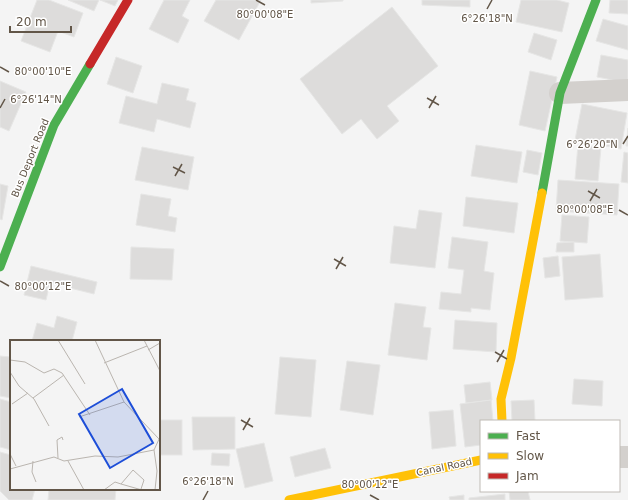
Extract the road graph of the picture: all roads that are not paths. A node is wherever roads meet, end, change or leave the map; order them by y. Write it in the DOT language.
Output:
graph roads {
  1 [pos="128,0"];
  2 [pos="596,0"];
  3 [pos="628,90"];
  4 [pos="560,93"];
  5 [pos="0,267"];
  6 [pos="502,420"];
  7 [pos="480,460"];
  8 [pos="289,500"];
  1 -- 5 [label="street, Bus Deport Road"];
  2 -- 4 [label="street"];
  3 -- 4 [label="street"];
  4 -- 6 [label="street"];
  7 -- 8 [label="street, Canal Road"];
}
